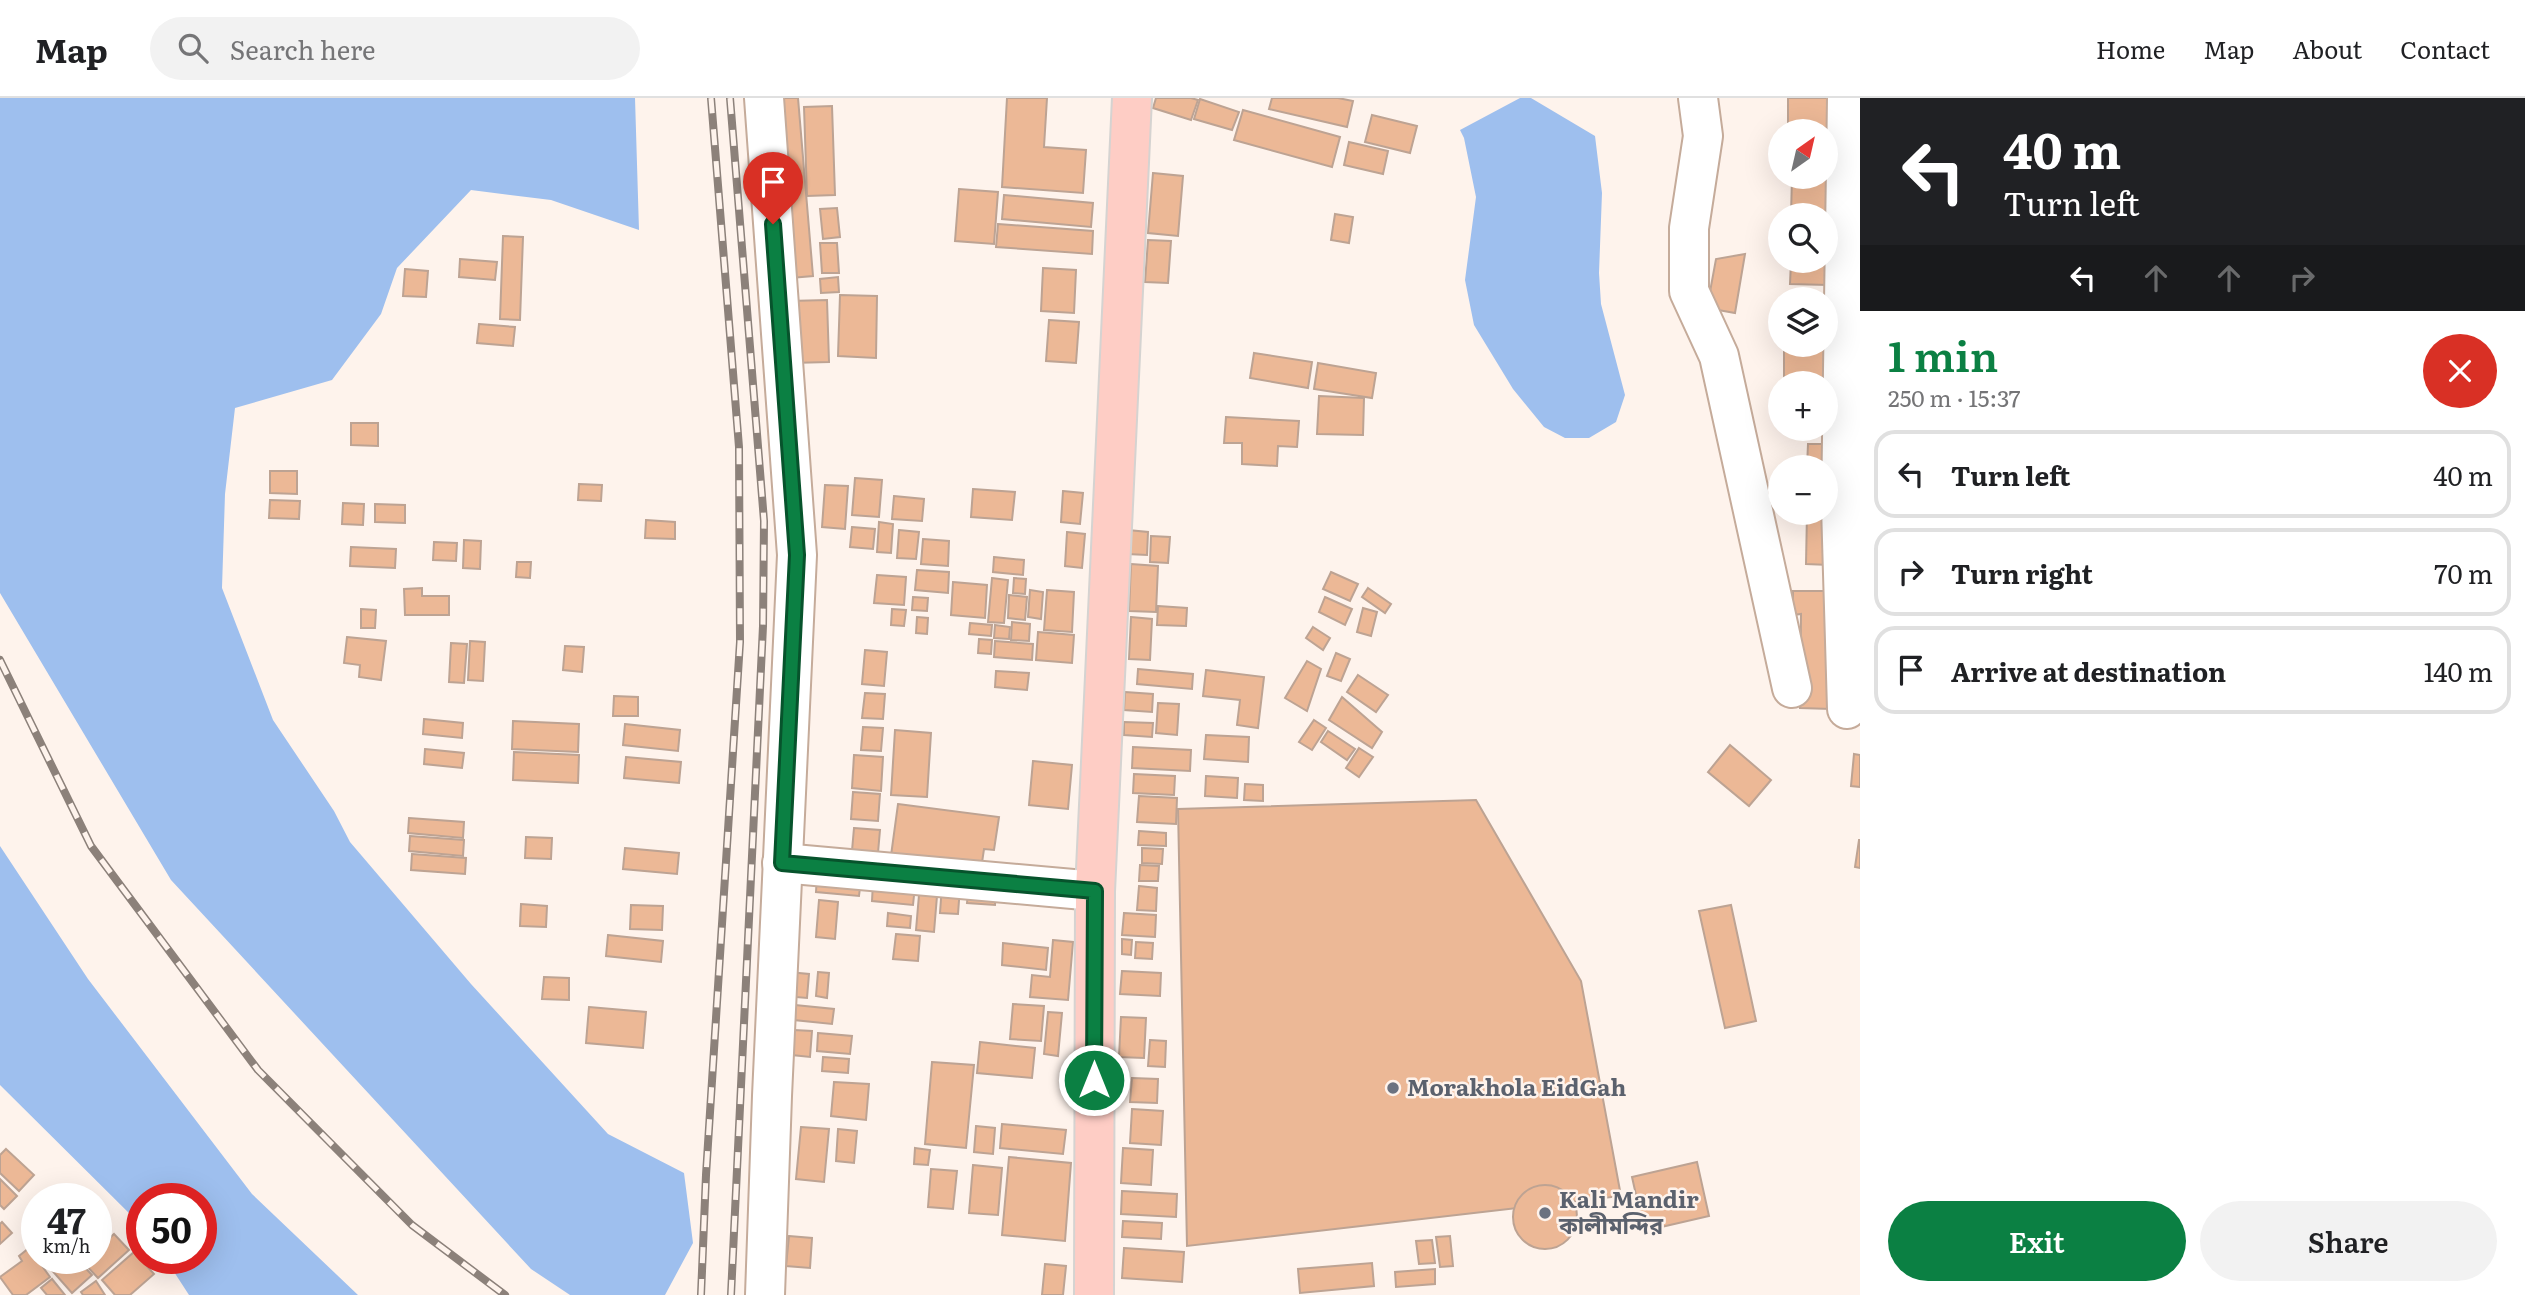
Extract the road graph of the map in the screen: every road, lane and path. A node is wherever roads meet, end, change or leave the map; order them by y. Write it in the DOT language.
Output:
graph roads {
  1 [pos="764,98"];
  2 [pos="1132,98"];
  3 [pos="1698,98"];
  4 [pos="1847,98"];
  5 [pos="1792,688"];
  6 [pos="1847,709"];
  7 [pos="782,863"];
  8 [pos="1095,891"];
  9 [pos="765,1295"];
  10 [pos="1094,1295"];
  1 -- 7 [label="street"];
  2 -- 8 [label="main road"];
  3 -- 5 [label="street"];
  4 -- 6 [label="street"];
  7 -- 8 [label="street"];
  7 -- 9 [label="street"];
  8 -- 10 [label="main road"];
}
